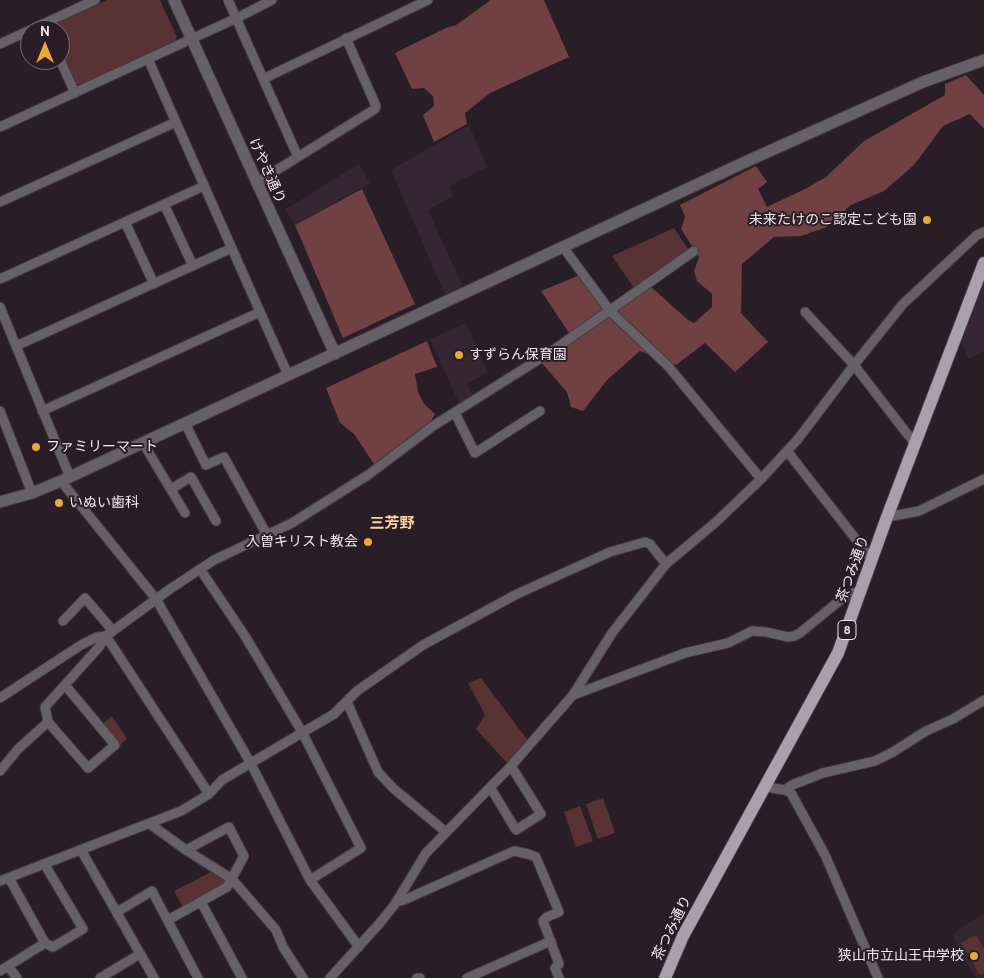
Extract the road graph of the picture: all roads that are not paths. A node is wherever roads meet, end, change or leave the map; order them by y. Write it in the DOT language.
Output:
graph roads {
  1 [pos="95,0"];
  2 [pos="174,0"];
  3 [pos="228,0"];
  4 [pos="272,0"];
  5 [pos="428,0"];
  6 [pos="237,18"];
  7 [pos="57,20"];
  8 [pos="20,36"];
  9 [pos="346,38"];
  10 [pos="191,39"];
  11 [pos="0,44"];
  12 [pos="148,59"];
  13 [pos="984,60"];
  14 [pos="64,70"];
  15 [pos="263,79"];
  16 [pos="74,93"];
  17 [pos="176,122"];
  18 [pos="0,127"];
  19 [pos="298,157"];
  20 [pos="256,183"];
  21 [pos="204,186"];
  22 [pos="0,202"];
  23 [pos="164,204"];
  24 [pos="125,222"];
  25 [pos="984,232"];
  26 [pos="563,247"];
  27 [pos="232,248"];
  28 [pos="694,251"];
  29 [pos="984,262"];
  30 [pos="193,266"];
  31 [pos="0,279"];
  32 [pos="154,284"];
  33 [pos="0,307"];
  34 [pos="610,311"];
  35 [pos="260,312"];
  36 [pos="805,312"];
  37 [pos="16,346"];
  38 [pos="335,354"];
  39 [pos="854,365"];
  40 [pos="288,375"];
  41 [pos="0,411"];
  42 [pos="42,411"];
  43 [pos="540,411"];
  44 [pos="455,412"];
  45 [pos="185,423"];
  46 [pos="143,443"];
  47 [pos="915,444"];
  48 [pos="787,451"];
  49 [pos="66,479"];
  50 [pos="761,479"];
  51 [pos="984,479"];
  52 [pos="171,489"];
  53 [pos="32,493"];
  54 [pos="0,502"];
  55 [pos="185,513"];
  56 [pos="887,517"];
  57 [pos="216,521"];
  58 [pos="267,535"];
  59 [pos="872,560"];
  60 [pos="666,564"];
  61 [pos="200,569"];
  62 [pos="861,590"];
  63 [pos="156,599"];
  64 [pos="63,621"];
  65 [pos="109,633"];
  66 [pos="65,685"];
  67 [pos="573,696"];
  68 [pos="0,698"];
  69 [pos="984,700"];
  70 [pos="347,702"];
  71 [pos="48,722"];
  72 [pos="302,732"];
  73 [pos="250,762"];
  74 [pos="511,766"];
  75 [pos="0,771"];
  76 [pos="766,786"];
  77 [pos="490,787"];
  78 [pos="785,790"];
  79 [pos="209,794"];
  80 [pos="150,824"];
  81 [pos="446,832"];
  82 [pos="81,850"];
  83 [pos="186,850"];
  84 [pos="46,865"];
  85 [pos="9,878"];
  86 [pos="232,879"];
  87 [pos="310,880"];
  88 [pos="0,881"];
  89 [pos="201,902"];
  90 [pos="396,902"];
  91 [pos="117,912"];
  92 [pos="168,920"];
  93 [pos="551,941"];
  94 [pos="45,943"];
  95 [pos="359,947"];
  96 [pos="140,954"];
  97 [pos="8,966"];
  98 [pos="0,971"];
  99 [pos="17,978"];
  100 [pos="100,978"];
  101 [pos="154,978"];
  102 [pos="198,978"];
  103 [pos="242,978"];
  104 [pos="303,978"];
  105 [pos="330,978"];
  106 [pos="467,978"];
  107 [pos="559,978"];
  108 [pos="665,978"];
  109 [pos="878,978"];
  1 -- 7 [label="street"];
  2 -- 10 [label="street, けやき通り"];
  3 -- 6 [label="street"];
  4 -- 6 [label="street"];
  5 -- 9 [label="street"];
  6 -- 10 [label="street"];
  6 -- 15 [label="street"];
  8 -- 11 [label="street"];
  9 -- 15 [label="street"];
  9 -- 19 [label="street"];
  10 -- 12 [label="street"];
  10 -- 20 [label="street, けやき通り"];
  12 -- 16 [label="street"];
  12 -- 17 [label="street"];
  13 -- 26 [label="street"];
  14 -- 16 [label="street"];
  15 -- 19 [label="street"];
  16 -- 18 [label="street"];
  17 -- 21 [label="street"];
  17 -- 22 [label="street"];
  19 -- 20 [label="street"];
  20 -- 38 [label="street, けやき通り"];
  21 -- 23 [label="street"];
  21 -- 27 [label="street"];
  23 -- 24 [label="street"];
  23 -- 30 [label="street"];
  24 -- 31 [label="street"];
  24 -- 32 [label="street"];
  25 -- 39 [label="street"];
  26 -- 34 [label="street"];
  26 -- 38 [label="street"];
  27 -- 30 [label="street"];
  27 -- 35 [label="street"];
  28 -- 34 [label="street"];
  29 -- 47 [label="main road, 茶つみ通り / 8"];
  30 -- 32 [label="street"];
  32 -- 37 [label="street"];
  33 -- 37 [label="street"];
  34 -- 44 [label="street"];
  34 -- 50 [label="street"];
  35 -- 40 [label="street"];
  35 -- 42 [label="street"];
  36 -- 39 [label="street"];
  37 -- 42 [label="street"];
  38 -- 40 [label="street"];
  39 -- 47 [label="street"];
  39 -- 48 [label="street"];
  40 -- 45 [label="street"];
  41 -- 53 [label="street"];
  42 -- 49 [label="street"];
  43 -- 44 [label="street"];
  44 -- 58 [label="street"];
  45 -- 46 [label="street"];
  45 -- 58 [label="street"];
  46 -- 49 [label="street"];
  46 -- 52 [label="street"];
  47 -- 56 [label="main road, 茶つみ通り / 8"];
  48 -- 50 [label="street"];
  48 -- 59 [label="street"];
  49 -- 53 [label="street"];
  49 -- 63 [label="street"];
  50 -- 60 [label="street"];
  51 -- 56 [label="street"];
  52 -- 55 [label="street"];
  52 -- 57 [label="street"];
  53 -- 54 [label="street"];
  56 -- 59 [label="main road, 茶つみ通り / 8"];
  58 -- 61 [label="street"];
  59 -- 62 [label="main road, 茶つみ通り / 8"];
  60 -- 67 [label="street"];
  60 -- 70 [label="street"];
  61 -- 63 [label="street"];
  61 -- 72 [label="street"];
  62 -- 67 [label="street"];
  62 -- 76 [label="main road, 茶つみ通り / 8"];
  63 -- 65 [label="street"];
  63 -- 73 [label="street"];
  64 -- 65 [label="street"];
  65 -- 66 [label="street"];
  65 -- 68 [label="street"];
  65 -- 79 [label="street"];
  66 -- 71 [label="street"];
  66 -- 71 [label="street"];
  67 -- 74 [label="street"];
  69 -- 78 [label="street"];
  70 -- 72 [label="street"];
  70 -- 81 [label="street"];
  71 -- 75 [label="street"];
  72 -- 73 [label="street"];
  72 -- 87 [label="street"];
  73 -- 79 [label="street"];
  73 -- 87 [label="street"];
  74 -- 77 [label="street"];
  74 -- 77 [label="street"];
  76 -- 78 [label="street"];
  76 -- 108 [label="main road, 茶つみ通り / 8"];
  77 -- 81 [label="street"];
  78 -- 109 [label="street"];
  79 -- 80 [label="street"];
  80 -- 82 [label="street"];
  80 -- 83 [label="street"];
  81 -- 90 [label="street"];
  82 -- 84 [label="street"];
  82 -- 91 [label="street"];
  83 -- 86 [label="street"];
  83 -- 86 [label="street"];
  84 -- 85 [label="street"];
  84 -- 94 [label="street"];
  85 -- 88 [label="street"];
  85 -- 94 [label="street"];
  86 -- 89 [label="street"];
  86 -- 104 [label="street"];
  87 -- 95 [label="street"];
  89 -- 92 [label="street"];
  89 -- 103 [label="street"];
  90 -- 93 [label="street"];
  90 -- 95 [label="street"];
  91 -- 92 [label="street"];
  91 -- 96 [label="street"];
  92 -- 102 [label="street"];
  93 -- 106 [label="street"];
  93 -- 107 [label="street"];
  94 -- 97 [label="street"];
  95 -- 105 [label="street"];
  96 -- 100 [label="street"];
  96 -- 101 [label="street"];
  97 -- 98 [label="street"];
  97 -- 99 [label="street"];
}
